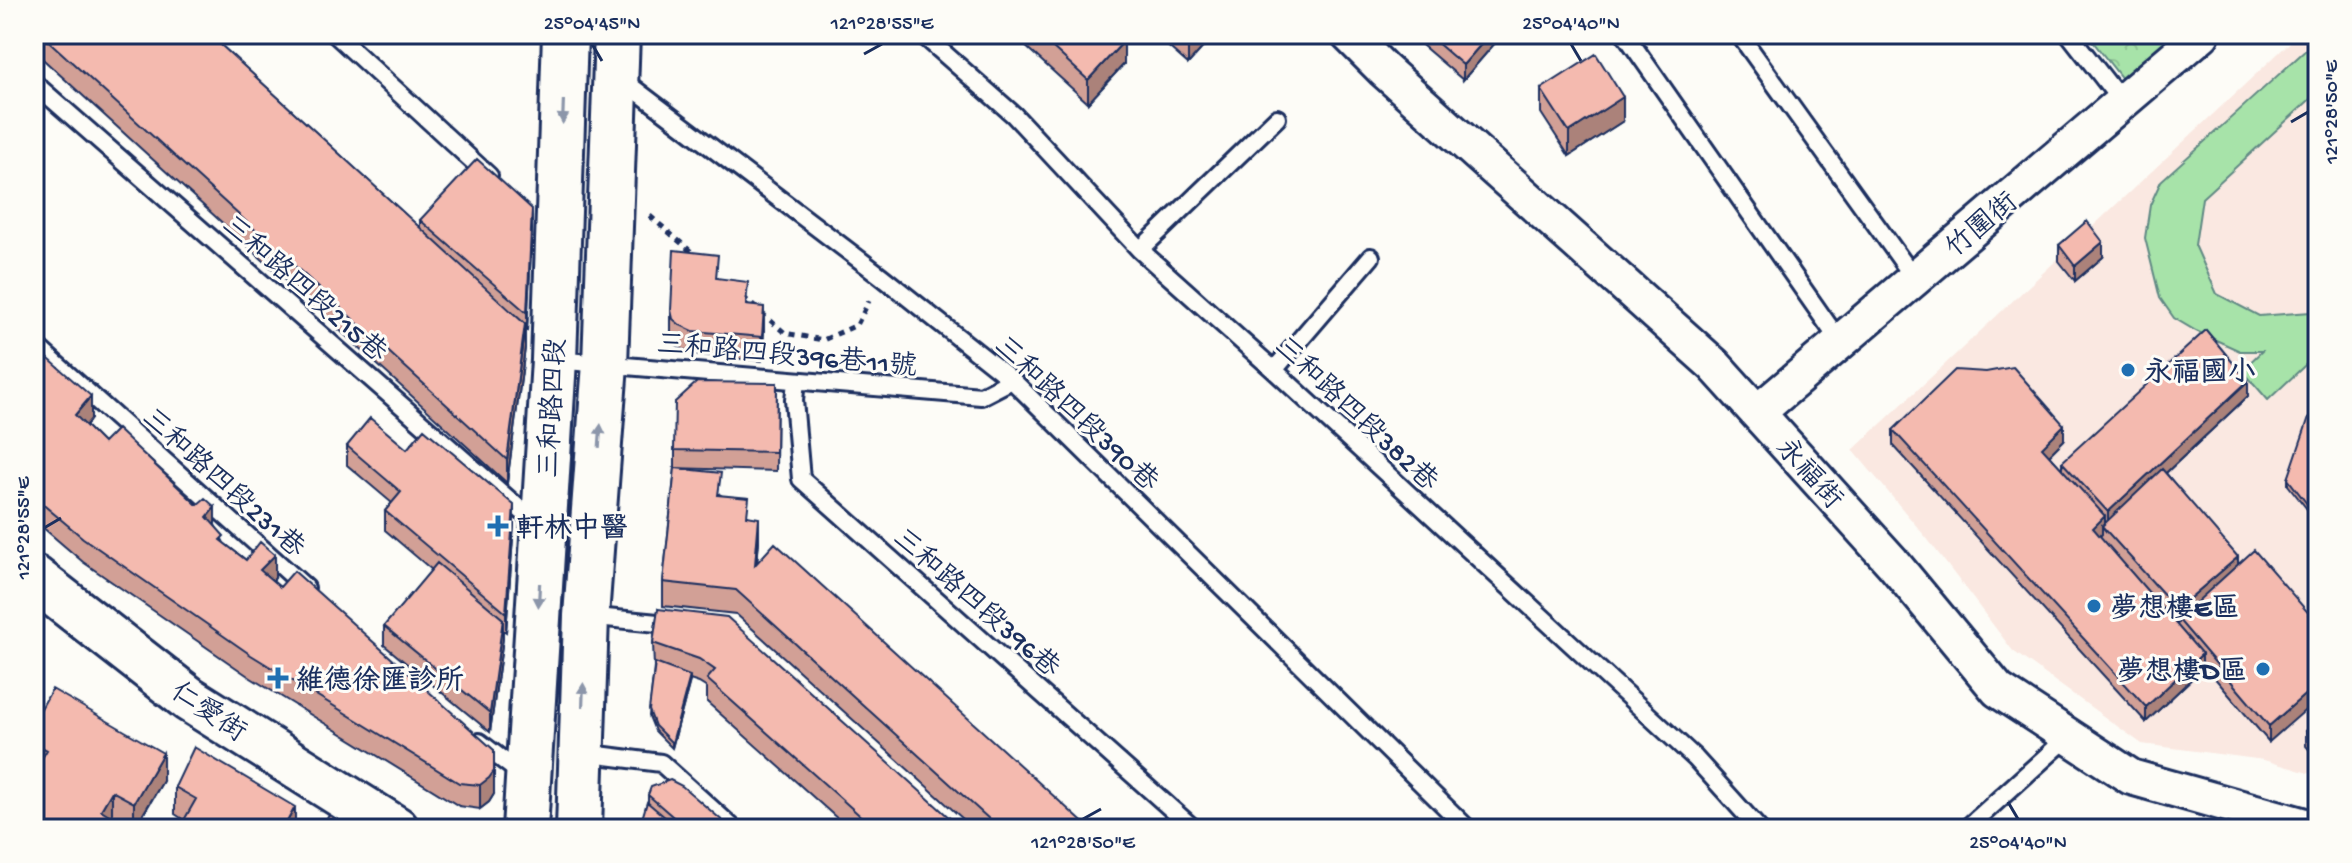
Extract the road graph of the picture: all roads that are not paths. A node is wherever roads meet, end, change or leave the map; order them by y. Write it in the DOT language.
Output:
graph roads {
  1 [pos="335,34"];
  2 [pos="922,34"];
  3 [pos="1348,34"];
  4 [pos="1625,34"];
  5 [pos="1739,34"];
  6 [pos="2069,34"];
  7 [pos="2202,34"];
  8 [pos="559,39"];
  9 [pos="616,54"];
  10 [pos="34,83"];
  11 [pos="2122,102"];
  12 [pos="1277,118"];
  13 [pos="503,189"];
  14 [pos="1140,250"];
  15 [pos="1371,257"];
  16 [pos="1915,279"];
  17 [pos="1840,342"];
  18 [pos="34,344"];
  19 [pos="554,360"];
  20 [pos="605,364"];
  21 [pos="1274,370"];
  22 [pos="1012,380"];
  23 [pos="796,381"];
  24 [pos="1758,412"];
  25 [pos="543,530"];
  26 [pos="34,578"];
  27 [pos="316,596"];
  28 [pos="586,616"];
  29 [pos="690,626"];
  30 [pos="468,732"];
  31 [pos="2069,736"];
  32 [pos="581,753"];
  33 [pos="528,780"];
  34 [pos="396,829"];
  35 [pos="525,829"];
  36 [pos="579,829"];
  37 [pos="734,829"];
  38 [pos="1194,829"];
  39 [pos="1468,829"];
  40 [pos="1759,829"];
  41 [pos="1966,829"];
  42 [pos="2316,829"];
  1 -- 13 [label="lane"];
  2 -- 14 [label="lane, 三和路四段382巷"];
  3 -- 24 [label="street, 永福街"];
  4 -- 17 [label="lane"];
  5 -- 16 [label="lane"];
  6 -- 11 [label="lane"];
  7 -- 11 [label="street, 竹圍街"];
  8 -- 19 [label="main road, 三和路四段, one-way"];
  9 -- 20 [label="main road, 三和路四段"];
  9 -- 22 [label="lane, 三和路四段390巷"];
  10 -- 25 [label="lane, 三和路四段215巷"];
  11 -- 16 [label="street, 竹圍街"];
  12 -- 14 [label="lane"];
  14 -- 21 [label="lane, 三和路四段382巷"];
  15 -- 21 [label="lane"];
  16 -- 17 [label="street, 竹圍街"];
  17 -- 24 [label="street, 竹圍街"];
  18 -- 27 [label="lane, 三和路四段231巷"];
  19 -- 20 [label="lane, 三和路四段396巷11號"];
  19 -- 25 [label="main road, 三和路四段"];
  20 -- 23 [label="lane, 三和路四段396巷11號"];
  28 -- 20 [label="main road, 三和路四段, one-way"];
  21 -- 40 [label="lane, 三和路四段382巷"];
  22 -- 23 [label="lane, 三和路四段396巷11號"];
  22 -- 39 [label="lane, 三和路四段390巷"];
  23 -- 38 [label="lane, 三和路四段396巷"];
  24 -- 31 [label="street, 永福街"];
  25 -- 33 [label="main road, 三和路四段, one-way"];
  26 -- 34 [label="main road, 仁愛街"];
  28 -- 29 [label="lane"];
  32 -- 28 [label="main road, 三和路四段, one-way"];
  30 -- 33 [label="lane"];
  31 -- 41 [label="lane"];
  31 -- 42 [label="street, 永福街"];
  32 -- 36 [label="main road, 三和路四段"];
  32 -- 37 [label="lane"];
  33 -- 35 [label="main road, 三和路四段"];
}
